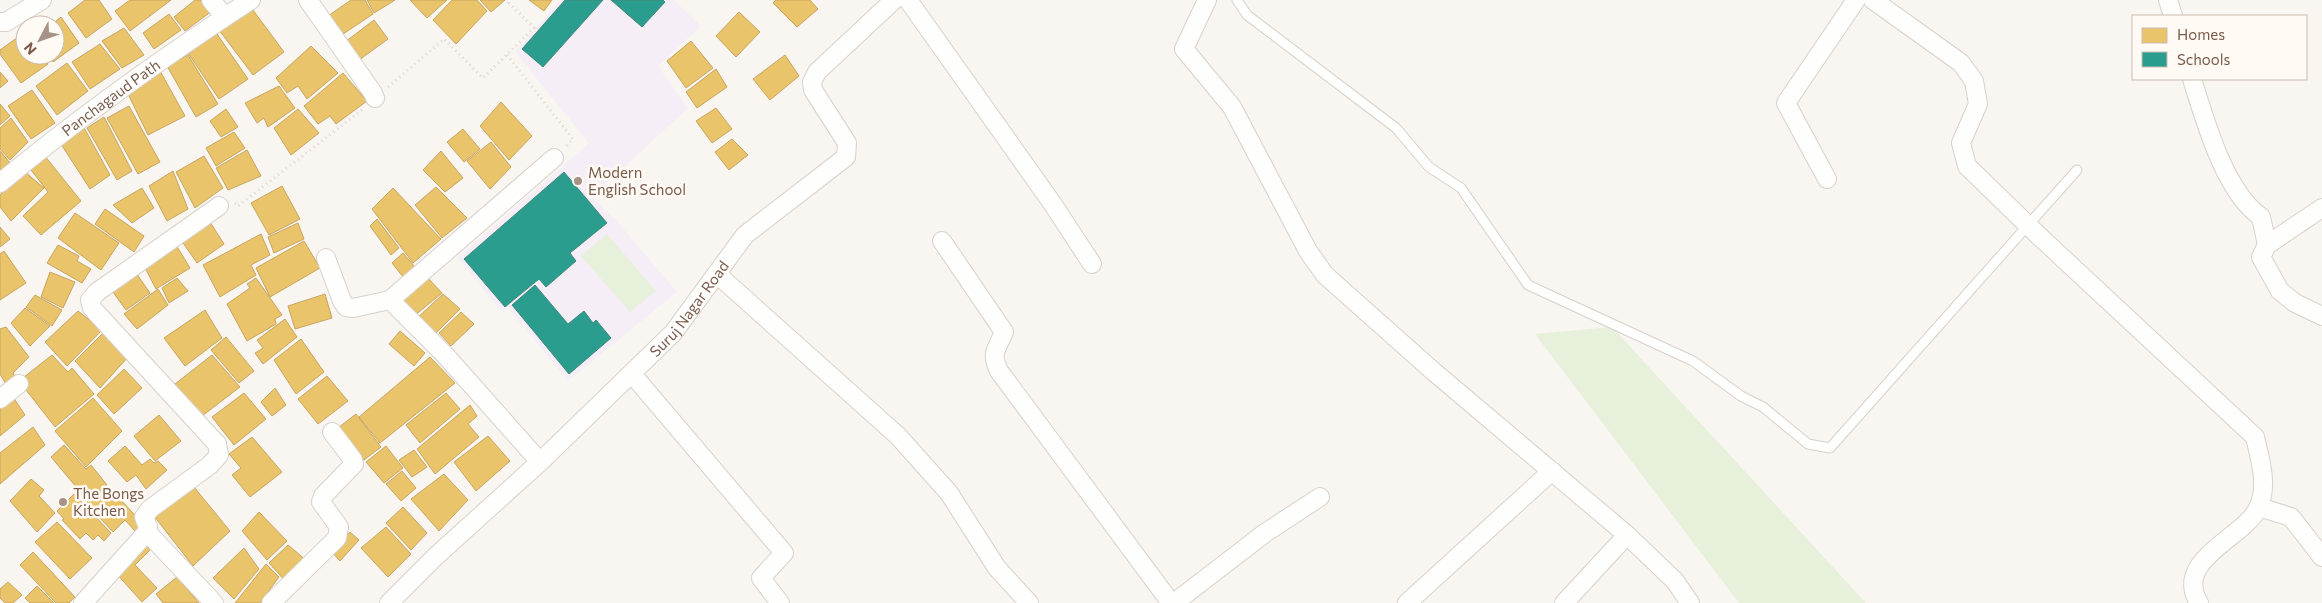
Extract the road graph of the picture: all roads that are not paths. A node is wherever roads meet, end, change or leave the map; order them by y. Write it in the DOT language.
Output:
graph roads {
  1 [pos="42,0"];
  2 [pos="211,0"];
  3 [pos="251,0"];
  4 [pos="308,0"];
  5 [pos="894,0"];
  6 [pos="908,0"];
  7 [pos="1207,0"];
  8 [pos="1237,0"];
  9 [pos="1856,0"];
  10 [pos="1873,0"];
  11 [pos="2168,0"];
  12 [pos="2173,15"];
  13 [pos="225,17"];
  14 [pos="0,22"];
  15 [pos="2192,80"];
  16 [pos="375,98"];
  17 [pos="554,158"];
  18 [pos="2077,170"];
  19 [pos="1827,179"];
  20 [pos="0,183"];
  21 [pos="219,206"];
  22 [pos="2322,208"];
  23 [pos="2029,226"];
  24 [pos="942,241"];
  25 [pos="2267,245"];
  26 [pos="326,258"];
  27 [pos="1092,264"];
  28 [pos="718,275"];
  29 [pos="390,300"];
  30 [pos="2322,316"];
  31 [pos="632,374"];
  32 [pos="19,384"];
  33 [pos="0,399"];
  34 [pos="332,432"];
  35 [pos="540,462"];
  36 [pos="1552,471"];
  37 [pos="1320,497"];
  38 [pos="2259,506"];
  39 [pos="147,532"];
  40 [pos="1627,535"];
  41 [pos="2322,557"];
  42 [pos="83,603"];
  43 [pos="214,603"];
  44 [pos="272,603"];
  45 [pos="389,603"];
  46 [pos="780,603"];
  47 [pos="1029,603"];
  48 [pos="1172,603"];
  49 [pos="1407,603"];
  50 [pos="1564,603"];
  51 [pos="1690,603"];
  52 [pos="2199,603"];
  1 -- 14 [label="street"];
  2 -- 13 [label="street"];
  3 -- 13 [label="street, Panchagaud Path"];
  4 -- 16 [label="street"];
  5 -- 28 [label="street, Suruj Nagar Road"];
  6 -- 27 [label="street"];
  7 -- 36 [label="street"];
  8 -- 23 [label="lane"];
  9 -- 19 [label="street"];
  10 -- 23 [label="street"];
  11 -- 12 [label="street"];
  13 -- 20 [label="street, Panchagaud Path"];
  15 -- 25 [label="street"];
  17 -- 29 [label="street"];
  18 -- 23 [label="lane"];
  21 -- 39 [label="street"];
  22 -- 25 [label="street"];
  23 -- 38 [label="street"];
  24 -- 48 [label="street"];
  25 -- 30 [label="street"];
  26 -- 29 [label="street"];
  28 -- 31 [label="street, Suruj Nagar Road"];
  28 -- 47 [label="street"];
  29 -- 35 [label="street"];
  31 -- 35 [label="street, Suruj Nagar Road"];
  31 -- 46 [label="street"];
  32 -- 33 [label="street"];
  34 -- 44 [label="street"];
  35 -- 45 [label="street, Suruj Nagar Road"];
  36 -- 40 [label="street"];
  36 -- 49 [label="street"];
  37 -- 48 [label="street"];
  38 -- 41 [label="street"];
  38 -- 52 [label="street"];
  39 -- 42 [label="street"];
  39 -- 43 [label="street"];
  40 -- 50 [label="street"];
  40 -- 51 [label="street"];
}
